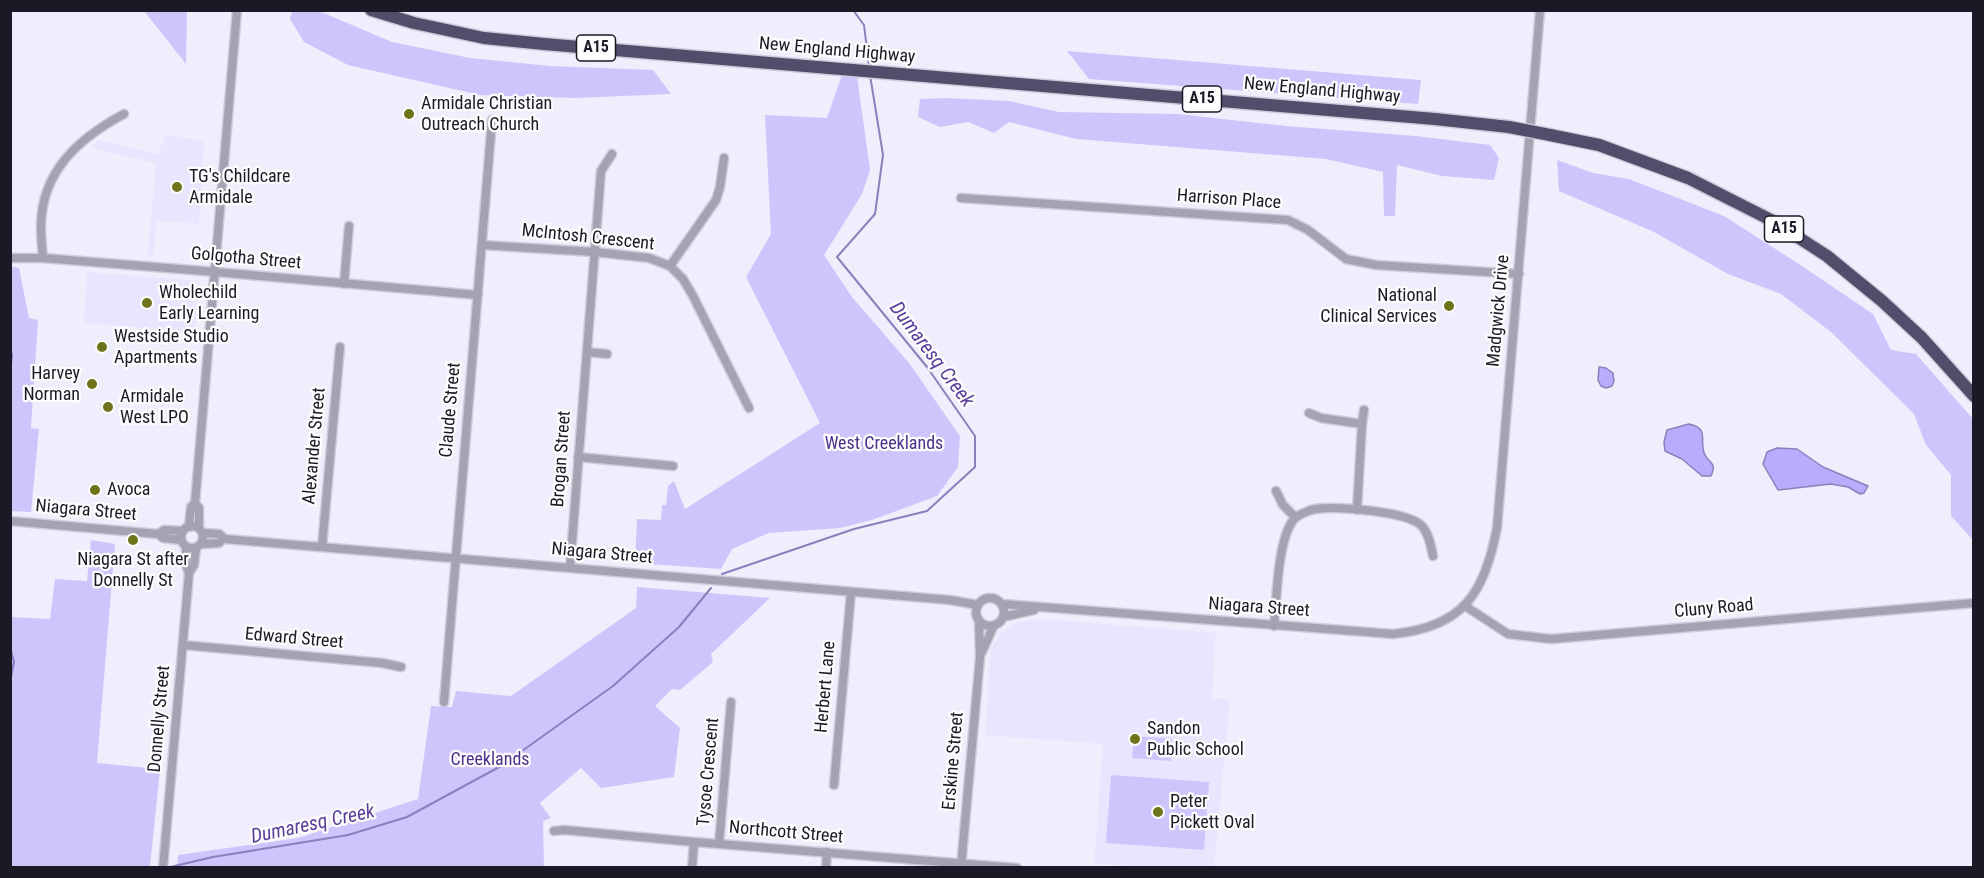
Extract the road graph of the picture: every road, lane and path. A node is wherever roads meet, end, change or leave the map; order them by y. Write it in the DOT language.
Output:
graph roads {
  1 [pos="237,10"];
  2 [pos="371,10"];
  3 [pos="1540,10"];
  4 [pos="124,114"];
  5 [pos="492,120"];
  6 [pos="612,153"];
  7 [pos="724,158"];
  8 [pos="961,198"];
  9 [pos="349,226"];
  10 [pos="482,244"];
  11 [pos="595,252"];
  12 [pos="10,258"];
  13 [pos="43,258"];
  14 [pos="670,266"];
  15 [pos="214,272"];
  16 [pos="1518,274"];
  17 [pos="344,284"];
  18 [pos="478,295"];
  19 [pos="340,347"];
  20 [pos="587,352"];
  21 [pos="607,354"];
  22 [pos="1974,396"];
  23 [pos="749,408"];
  24 [pos="1364,410"];
  25 [pos="1309,413"];
  26 [pos="1362,424"];
  27 [pos="578,458"];
  28 [pos="673,466"];
  29 [pos="1276,491"];
  30 [pos="195,503"];
  31 [pos="1357,510"];
  32 [pos="1295,517"];
  33 [pos="11,521"];
  34 [pos="201,531"];
  35 [pos="185,536"];
  36 [pos="224,538"];
  37 [pos="199,546"];
  38 [pos="322,547"];
  39 [pos="1433,556"];
  40 [pos="456,559"];
  41 [pos="570,568"];
  42 [pos="189,573"];
  43 [pos="851,592"];
  44 [pos="1974,603"];
  45 [pos="1002,604"];
  46 [pos="978,605"];
  47 [pos="1465,606"];
  48 [pos="1043,608"];
  49 [pos="1003,617"];
  50 [pos="979,620"];
  51 [pos="994,625"];
  52 [pos="1274,626"];
  53 [pos="183,645"];
  54 [pos="980,657"];
  55 [pos="401,667"];
  56 [pos="444,702"];
  57 [pos="731,702"];
  58 [pos="834,785"];
  59 [pos="554,831"];
  60 [pos="694,842"];
  61 [pos="719,844"];
  62 [pos="827,852"];
  63 [pos="961,866"];
  64 [pos="163,867"];
  65 [pos="692,867"];
  66 [pos="826,867"];
  67 [pos="1017,867"];
  1 -- 15 [label="street"];
  2 -- 22 [label="highway, New England Highway / A15, bridge"];
  3 -- 16 [label="street, Madgwick Drive"];
  4 -- 13 [label="street"];
  5 -- 10 [label="street, Claude Street"];
  6 -- 11 [label="street, Brogan Street"];
  7 -- 14 [label="street"];
  8 -- 16 [label="street, Harrison Place"];
  9 -- 17 [label="street"];
  10 -- 11 [label="street, McIntosh Crescent"];
  10 -- 18 [label="street, Claude Street"];
  11 -- 14 [label="street, McIntosh Crescent"];
  11 -- 20 [label="street, Brogan Street"];
  12 -- 13 [label="street, Golgotha Street"];
  13 -- 15 [label="street, Golgotha Street"];
  14 -- 23 [label="street, McIntosh Crescent"];
  15 -- 17 [label="street, Golgotha Street"];
  15 -- 30 [label="street"];
  16 -- 47 [label="street, Madgwick Drive"];
  17 -- 18 [label="street, Golgotha Street"];
  18 -- 40 [label="street, Claude Street"];
  19 -- 38 [label="street, Alexander Street"];
  20 -- 21 [label="street"];
  20 -- 27 [label="street, Brogan Street"];
  24 -- 26 [label="street"];
  25 -- 26 [label="street"];
  26 -- 31 [label="street"];
  27 -- 28 [label="street"];
  27 -- 41 [label="street, Brogan Street"];
  29 -- 32 [label="street"];
  30 -- 34 [label="street, Donnelly Street"];
  30 -- 35 [label="street"];
  31 -- 32 [label="street"];
  31 -- 39 [label="street"];
  32 -- 52 [label="street"];
  33 -- 35 [label="street, Niagara Street"];
  34 -- 35 [label="street, Niagara Street"];
  34 -- 36 [label="street, Niagara Street"];
  34 -- 37 [label="street, Donnelly Street"];
  35 -- 37 [label="street"];
  35 -- 42 [label="street, Donnelly Street"];
  36 -- 37 [label="street, Niagara Street"];
  36 -- 38 [label="street, Niagara Street"];
  37 -- 42 [label="street, Donnelly Street"];
  38 -- 40 [label="street, Niagara Street"];
  40 -- 41 [label="street, Niagara Street"];
  40 -- 56 [label="street, Claude Street"];
  41 -- 43 [label="street, Niagara Street"];
  42 -- 53 [label="street, Donnelly Street"];
  43 -- 46 [label="street, Niagara Street"];
  43 -- 58 [label="street, Herbert Lane"];
  44 -- 47 [label="street, Cluny Road"];
  45 -- 46 [label="street"];
  45 -- 48 [label="street, Niagara Street"];
  45 -- 49 [label="street"];
  46 -- 50 [label="street"];
  47 -- 52 [label="street, Niagara Street"];
  48 -- 49 [label="street, Niagara Street"];
  48 -- 52 [label="street, Niagara Street"];
  49 -- 51 [label="street"];
  50 -- 51 [label="street"];
  50 -- 54 [label="street, Erskine Street"];
  51 -- 54 [label="street, Erskine Street"];
  53 -- 55 [label="street, Edward Street"];
  53 -- 64 [label="street, Donnelly Street"];
  54 -- 63 [label="street, Erskine Street"];
  57 -- 61 [label="street, Tysoe Crescent"];
  59 -- 60 [label="street, Northcott Street"];
  60 -- 61 [label="street, Northcott Street"];
  60 -- 65 [label="street"];
  61 -- 62 [label="street, Northcott Street"];
  62 -- 63 [label="street, Northcott Street"];
  62 -- 66 [label="street"];
  63 -- 67 [label="street, Northcott Street"];
}
